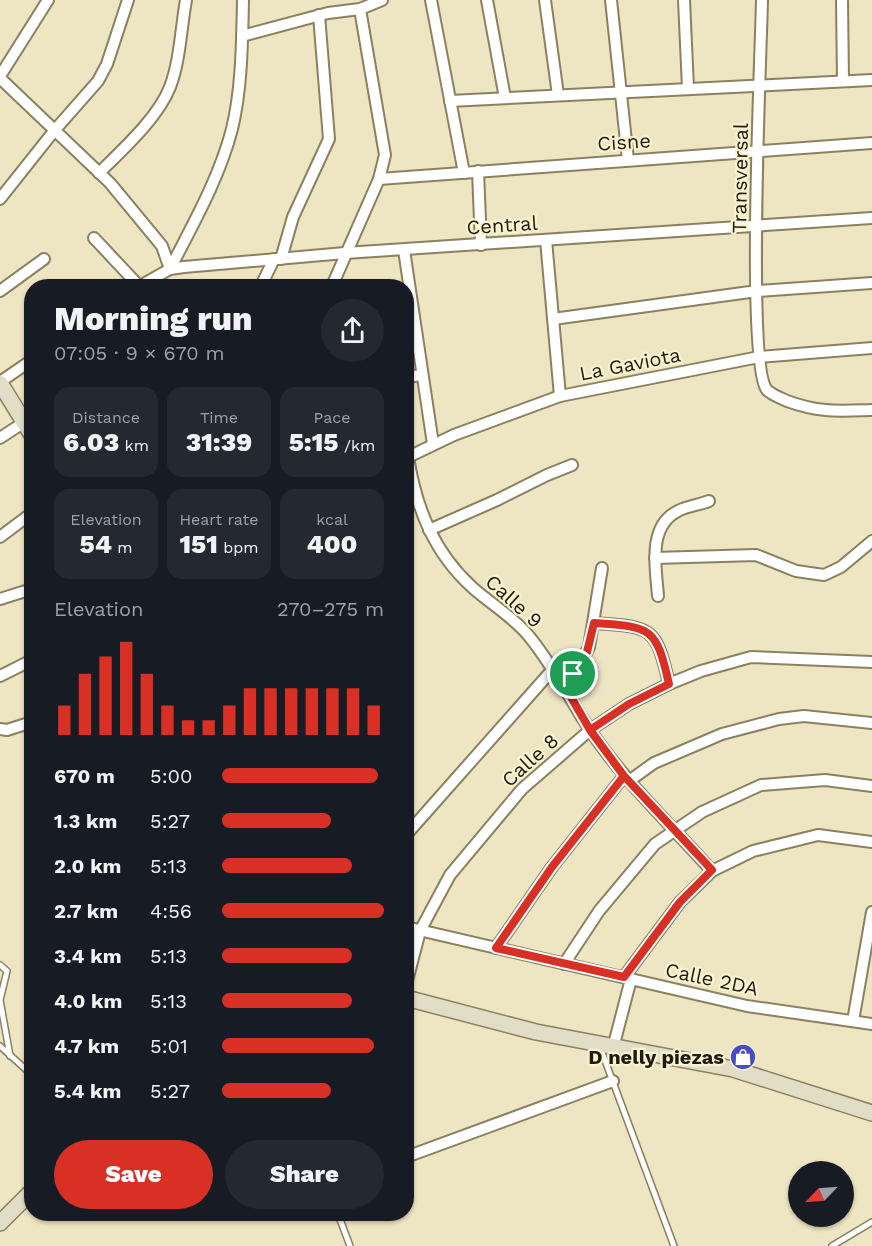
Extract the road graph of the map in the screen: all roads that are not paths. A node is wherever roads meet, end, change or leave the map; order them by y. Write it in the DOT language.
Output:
graph roads {
  1 [pos="48,0"];
  2 [pos="128,0"];
  3 [pos="186,0"];
  4 [pos="243,0"];
  5 [pos="382,0"];
  6 [pos="431,0"];
  7 [pos="487,0"];
  8 [pos="545,0"];
  9 [pos="611,0"];
  10 [pos="684,0"];
  11 [pos="762,0"];
  12 [pos="842,0"];
  13 [pos="360,9"];
  14 [pos="319,15"];
  15 [pos="242,36"];
  16 [pos="0,77"];
  17 [pos="872,80"];
  18 [pos="843,81"];
  19 [pos="760,85"];
  20 [pos="688,88"];
  21 [pos="620,92"];
  22 [pos="558,95"];
  23 [pos="505,98"];
  24 [pos="450,100"];
  25 [pos="54,131"];
  26 [pos="872,143"];
  27 [pos="758,150"];
  28 [pos="628,160"];
  29 [pos="478,171"];
  30 [pos="99,173"];
  31 [pos="464,173"];
  32 [pos="379,179"];
  33 [pos="0,199"];
  34 [pos="872,218"];
  35 [pos="756,227"];
  36 [pos="94,238"];
  37 [pos="546,240"];
  38 [pos="481,244"];
  39 [pos="404,250"];
  40 [pos="345,253"];
  41 [pos="44,259"];
  42 [pos="277,259"];
  43 [pos="170,269"];
  44 [pos="157,275"];
  45 [pos="132,279"];
  46 [pos="150,279"];
  47 [pos="156,279"];
  48 [pos="265,279"];
  49 [pos="335,279"];
  50 [pos="407,279"];
  51 [pos="872,283"];
  52 [pos="0,291"];
  53 [pos="757,291"];
  54 [pos="553,319"];
  55 [pos="414,333"];
  56 [pos="872,348"];
  57 [pos="759,357"];
  58 [pos="24,366"];
  59 [pos="422,375"];
  60 [pos="414,376"];
  61 [pos="0,382"];
  62 [pos="560,396"];
  63 [pos="872,410"];
  64 [pos="24,418"];
  65 [pos="24,427"];
  66 [pos="0,438"];
  67 [pos="433,444"];
  68 [pos="414,454"];
  69 [pos="572,465"];
  70 [pos="414,494"];
  71 [pos="709,501"];
  72 [pos="24,519"];
  73 [pos="429,530"];
  74 [pos="0,537"];
  75 [pos="872,541"];
  76 [pos="655,558"];
  77 [pos="602,568"];
  78 [pos="24,592"];
  79 [pos="658,596"];
  80 [pos="0,599"];
  81 [pos="594,623"];
  82 [pos="872,662"];
  83 [pos="24,665"];
  84 [pos="554,668"];
  85 [pos="0,676"];
  86 [pos="669,684"];
  87 [pos="564,685"];
  88 [pos="872,723"];
  89 [pos="24,725"];
  90 [pos="0,729"];
  91 [pos="590,730"];
  92 [pos="627,778"];
  93 [pos="872,786"];
  94 [pos="414,826"];
  95 [pos="676,830"];
  96 [pos="872,842"];
  97 [pos="712,870"];
  98 [pos="872,912"];
  99 [pos="414,929"];
  100 [pos="420,931"];
  101 [pos="496,948"];
  102 [pos="414,954"];
  103 [pos="564,964"];
  104 [pos="0,965"];
  105 [pos="628,978"];
  106 [pos="414,1000"];
  107 [pos="1,1008"];
  108 [pos="853,1021"];
  109 [pos="872,1024"];
  110 [pos="0,1046"];
  111 [pos="606,1047"];
  112 [pos="10,1056"];
  113 [pos="24,1068"];
  114 [pos="613,1081"];
  115 [pos="872,1113"];
  116 [pos="414,1154"];
  117 [pos="24,1199"];
  118 [pos="341,1221"];
  119 [pos="872,1222"];
  120 [pos="0,1223"];
  121 [pos="350,1246"];
  122 [pos="675,1246"];
  123 [pos="832,1246"];
  1 -- 16 [label="street"];
  2 -- 25 [label="street"];
  3 -- 30 [label="street"];
  4 -- 15 [label="street"];
  5 -- 13 [label="street"];
  6 -- 24 [label="street"];
  7 -- 23 [label="street"];
  8 -- 22 [label="street"];
  9 -- 21 [label="street"];
  10 -- 20 [label="street"];
  11 -- 19 [label="street, Transversal"];
  12 -- 18 [label="street"];
  13 -- 14 [label="street"];
  13 -- 32 [label="street"];
  14 -- 15 [label="street"];
  14 -- 42 [label="street"];
  15 -- 43 [label="street"];
  16 -- 25 [label="street"];
  17 -- 18 [label="street"];
  18 -- 19 [label="street"];
  19 -- 20 [label="street"];
  19 -- 27 [label="street, Transversal"];
  20 -- 21 [label="street"];
  21 -- 22 [label="street"];
  21 -- 28 [label="street"];
  22 -- 23 [label="street"];
  23 -- 24 [label="street"];
  24 -- 31 [label="street"];
  25 -- 30 [label="street"];
  25 -- 33 [label="street"];
  26 -- 27 [label="street, Cisne"];
  27 -- 28 [label="street, Cisne"];
  27 -- 35 [label="street, Transversal"];
  28 -- 29 [label="street, Cisne"];
  29 -- 31 [label="street, Cisne"];
  29 -- 38 [label="street"];
  30 -- 43 [label="street"];
  31 -- 32 [label="street, Cisne"];
  32 -- 40 [label="street"];
  34 -- 35 [label="street, Central"];
  35 -- 37 [label="street, Central"];
  35 -- 53 [label="street, Transversal"];
  36 -- 45 [label="street"];
  37 -- 38 [label="street, Central"];
  37 -- 54 [label="street"];
  38 -- 39 [label="street, Central"];
  39 -- 40 [label="street, Central"];
  39 -- 50 [label="street"];
  40 -- 42 [label="street, Central"];
  40 -- 49 [label="street"];
  41 -- 52 [label="street"];
  42 -- 43 [label="street, Central"];
  42 -- 48 [label="street"];
  43 -- 44 [label="street, Central"];
  44 -- 46 [label="street, Central"];
  44 -- 47 [label="street"];
  51 -- 53 [label="street"];
  53 -- 54 [label="street"];
  53 -- 57 [label="street, Transversal"];
  54 -- 62 [label="street"];
  55 -- 59 [label="street"];
  56 -- 57 [label="street, La Gaviota"];
  57 -- 62 [label="street, La Gaviota"];
  57 -- 63 [label="street, Transversal"];
  58 -- 61 [label="street"];
  59 -- 60 [label="street"];
  59 -- 67 [label="street"];
  61 -- 64 [label="main road"];
  62 -- 67 [label="street, La Gaviota"];
  65 -- 66 [label="street"];
  67 -- 68 [label="street, La Gaviota"];
  69 -- 73 [label="street"];
  70 -- 73 [label="street, Calle 9"];
  71 -- 76 [label="street"];
  72 -- 74 [label="street"];
  73 -- 84 [label="street, Calle 9"];
  75 -- 76 [label="street"];
  76 -- 79 [label="street"];
  77 -- 81 [label="street"];
  78 -- 80 [label="street"];
  81 -- 86 [label="street"];
  81 -- 87 [label="street"];
  82 -- 86 [label="street, Calle 8"];
  83 -- 85 [label="street"];
  84 -- 87 [label="street, Calle 9"];
  84 -- 94 [label="street"];
  86 -- 91 [label="street, Calle 8"];
  87 -- 91 [label="street, Calle 9"];
  88 -- 92 [label="street"];
  89 -- 90 [label="street"];
  91 -- 92 [label="street, Calle 9"];
  91 -- 100 [label="street, Calle 8"];
  92 -- 95 [label="street, Calle 9"];
  92 -- 101 [label="street"];
  93 -- 95 [label="street"];
  95 -- 97 [label="street, Calle 9"];
  95 -- 103 [label="street"];
  96 -- 97 [label="street"];
  97 -- 105 [label="street"];
  98 -- 108 [label="street"];
  99 -- 100 [label="street, Calle 2DA"];
  100 -- 101 [label="street, Calle 2DA"];
  100 -- 102 [label="street, Calle 8"];
  101 -- 103 [label="street, Calle 2DA"];
  103 -- 105 [label="street, Calle 2DA"];
  104 -- 107 [label="lane"];
  105 -- 108 [label="street, Calle 2DA"];
  105 -- 111 [label="street"];
  106 -- 111 [label="main road"];
  107 -- 112 [label="lane"];
  108 -- 109 [label="street, Calle 2DA"];
  110 -- 112 [label="lane"];
  111 -- 114 [label="lane"];
  111 -- 115 [label="main road"];
  112 -- 113 [label="lane"];
  114 -- 116 [label="street"];
  114 -- 122 [label="lane"];
  117 -- 120 [label="main road"];
  118 -- 121 [label="lane"];
  119 -- 123 [label="lane"];
}
